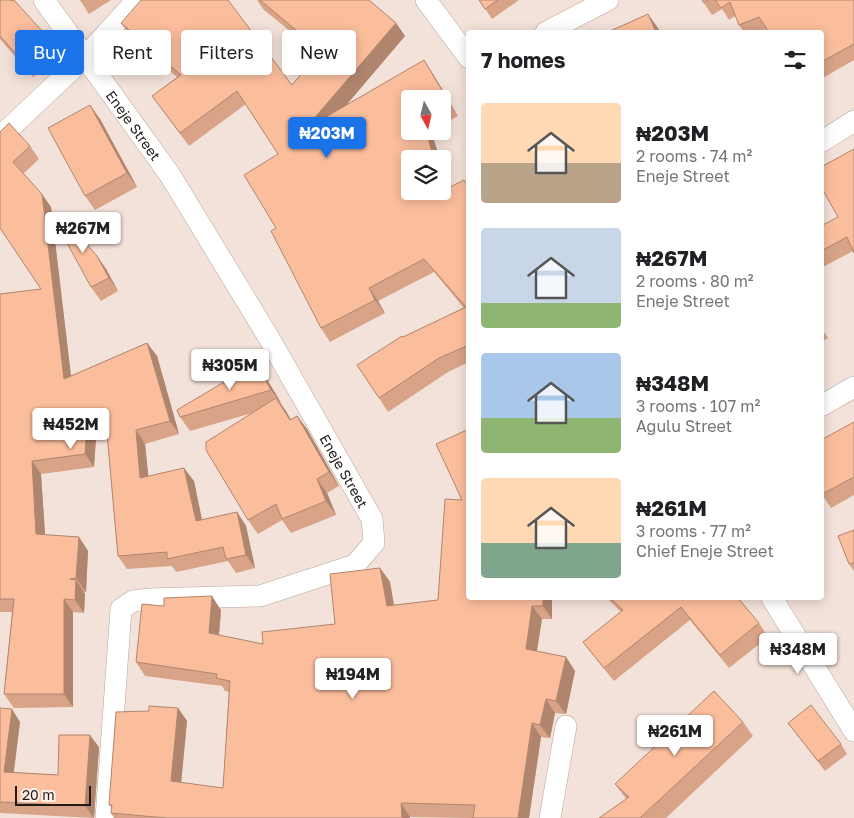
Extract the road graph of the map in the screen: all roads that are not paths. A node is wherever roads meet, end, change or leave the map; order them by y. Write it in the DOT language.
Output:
graph roads {
  1 [pos="44,0"];
  2 [pos="137,0"];
  3 [pos="426,0"];
  4 [pos="608,0"];
  5 [pos="550,30"];
  6 [pos="466,54"];
  7 [pos="85,57"];
  8 [pos="854,121"];
  9 [pos="0,137"];
  10 [pos="824,140"];
  11 [pos="854,387"];
  12 [pos="824,404"];
  13 [pos="773,600"];
  14 [pos="566,726"];
  15 [pos="853,728"];
  16 [pos="106,818"];
  17 [pos="550,818"];
  1 -- 7 [label="street, Eneje Street"];
  2 -- 7 [label="street"];
  3 -- 6 [label="street"];
  4 -- 5 [label="street"];
  7 -- 9 [label="street"];
  7 -- 16 [label="street, Eneje Street"];
  8 -- 10 [label="street"];
  11 -- 12 [label="street"];
  13 -- 15 [label="street"];
  14 -- 17 [label="street"];
}
